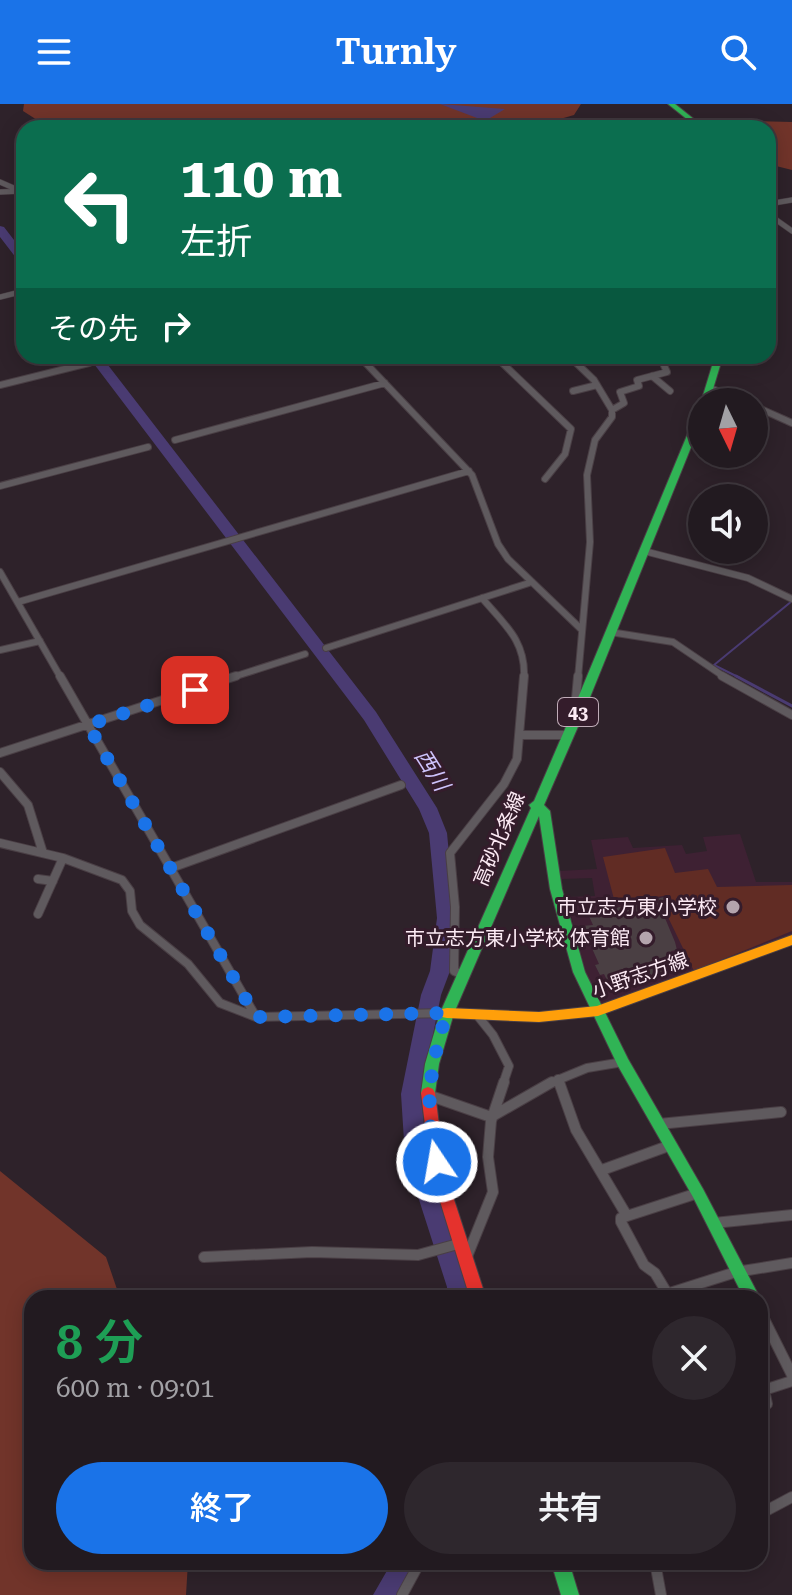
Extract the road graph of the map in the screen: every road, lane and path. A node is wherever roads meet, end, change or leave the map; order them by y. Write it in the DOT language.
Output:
graph roads {
  1 [pos="671,104"];
  2 [pos="692,120"];
  3 [pos="0,182"];
  4 [pos="16,190"];
  5 [pos="0,192"];
  6 [pos="85,364"];
  7 [pos="367,364"];
  8 [pos="503,364"];
  9 [pos="577,364"];
  10 [pos="663,364"];
  11 [pos="717,364"];
  12 [pos="652,376"];
  13 [pos="385,383"];
  14 [pos="0,385"];
  15 [pos="597,385"];
  16 [pos="710,388"];
  17 [pos="573,391"];
  18 [pos="670,391"];
  19 [pos="612,410"];
  20 [pos="768,412"];
  21 [pos="792,423"];
  22 [pos="175,440"];
  23 [pos="688,443"];
  24 [pos="148,447"];
  25 [pos="469,471"];
  26 [pos="545,479"];
  27 [pos="0,486"];
  28 [pos="644,551"];
  29 [pos="0,572"];
  30 [pos="529,583"];
  31 [pos="482,598"];
  32 [pos="792,599"];
  33 [pos="18,602"];
  34 [pos="581,629"];
  35 [pos="610,632"];
  36 [pos="40,641"];
  37 [pos="326,648"];
  38 [pos="0,650"];
  39 [pos="305,654"];
  40 [pos="792,715"];
  41 [pos="574,722"];
  42 [pos="88,725"];
  43 [pos="520,735"];
  44 [pos="567,735"];
  45 [pos="0,753"];
  46 [pos="0,772"];
  47 [pos="401,785"];
  48 [pos="535,805"];
  49 [pos="0,843"];
  50 [pos="43,853"];
  51 [pos="63,858"];
  52 [pos="171,868"];
  53 [pos="38,879"];
  54 [pos="53,881"];
  55 [pos="38,914"];
  56 [pos="792,940"];
  57 [pos="464,975"];
  58 [pos="598,1011"];
  59 [pos="442,1013"];
  60 [pos="477,1015"];
  61 [pos="256,1017"];
  62 [pos="623,1062"];
  63 [pos="558,1079"];
  64 [pos="428,1095"];
  65 [pos="781,1112"];
  66 [pos="491,1117"];
  67 [pos="659,1124"];
  68 [pos="671,1145"];
  69 [pos="602,1170"];
  70 [pos="698,1193"];
  71 [pos="792,1215"];
  72 [pos="627,1216"];
  73 [pos="714,1223"];
  74 [pos="457,1244"];
  75 [pos="204,1257"];
  76 [pos="466,1259"];
  77 [pos="792,1263"];
  78 [pos="736,1272"];
  79 [pos="470,1276"];
  80 [pos="469,1290"];
  81 [pos="475,1290"];
  82 [pos="665,1290"];
  83 [pos="677,1290"];
  84 [pos="747,1290"];
  85 [pos="768,1328"];
  86 [pos="792,1378"];
  87 [pos="768,1388"];
  88 [pos="792,1497"];
  89 [pos="768,1510"];
  90 [pos="416,1570"];
  91 [pos="562,1570"];
  92 [pos="656,1570"];
  93 [pos="402,1595"];
  94 [pos="570,1595"];
  95 [pos="661,1595"];
  1 -- 2 [label="main road"];
  3 -- 4 [label="street"];
  4 -- 5 [label="street"];
  6 -- 14 [label="street"];
  7 -- 13 [label="street"];
  8 -- 26 [label="street"];
  9 -- 15 [label="street"];
  10 -- 12 [label="street"];
  11 -- 16 [label="main road"];
  12 -- 18 [label="street"];
  12 -- 19 [label="street"];
  13 -- 22 [label="street"];
  13 -- 25 [label="street"];
  15 -- 17 [label="street"];
  15 -- 19 [label="street"];
  19 -- 34 [label="street"];
  20 -- 21 [label="street"];
  23 -- 28 [label="main road, 高砂北条線 / 43"];
  24 -- 27 [label="street"];
  25 -- 30 [label="street"];
  25 -- 33 [label="street"];
  28 -- 32 [label="street"];
  28 -- 35 [label="main road, 高砂北条線 / 43"];
  29 -- 33 [label="street"];
  30 -- 31 [label="street"];
  30 -- 34 [label="street"];
  31 -- 37 [label="street"];
  31 -- 43 [label="street"];
  33 -- 36 [label="street"];
  34 -- 41 [label="street"];
  35 -- 40 [label="street"];
  35 -- 41 [label="main road, 高砂北条線 / 43"];
  36 -- 38 [label="street"];
  36 -- 42 [label="street"];
  39 -- 42 [label="street"];
  41 -- 44 [label="main road, 高砂北条線 / 43"];
  42 -- 45 [label="street"];
  42 -- 52 [label="street"];
  43 -- 44 [label="street"];
  43 -- 57 [label="street"];
  44 -- 48 [label="main road, 高砂北条線 / 43"];
  46 -- 50 [label="street"];
  47 -- 52 [label="street"];
  48 -- 57 [label="main road, 高砂北条線 / 43"];
  48 -- 58 [label="main road"];
  49 -- 50 [label="street"];
  50 -- 51 [label="street"];
  51 -- 54 [label="street"];
  51 -- 61 [label="street"];
  52 -- 61 [label="street"];
  53 -- 54 [label="street"];
  54 -- 55 [label="street"];
  56 -- 58 [label="main road, 小野志方線"];
  57 -- 59 [label="main road, 高砂北条線 / 43"];
  58 -- 60 [label="main road, 小野志方線"];
  58 -- 62 [label="main road"];
  59 -- 60 [label="main road, 小野志方線"];
  59 -- 61 [label="street"];
  59 -- 64 [label="main road, 高砂北条線 / 43"];
  60 -- 66 [label="street"];
  62 -- 63 [label="street"];
  62 -- 67 [label="main road"];
  63 -- 66 [label="street"];
  63 -- 69 [label="street"];
  64 -- 66 [label="street"];
  64 -- 74 [label="main road, 高砂北条線 / 43"];
  65 -- 67 [label="street"];
  66 -- 76 [label="street"];
  67 -- 68 [label="main road"];
  68 -- 69 [label="street"];
  68 -- 70 [label="main road"];
  69 -- 72 [label="street"];
  70 -- 72 [label="street"];
  70 -- 73 [label="main road"];
  71 -- 73 [label="street"];
  72 -- 82 [label="street"];
  73 -- 78 [label="main road"];
  74 -- 75 [label="street"];
  74 -- 76 [label="main road, 高砂北条線 / 43"];
  76 -- 79 [label="main road, 高砂北条線 / 43"];
  77 -- 78 [label="street"];
  78 -- 83 [label="street"];
  78 -- 84 [label="main road"];
  79 -- 80 [label="street"];
  79 -- 81 [label="main road, 高砂北条線 / 43"];
  85 -- 86 [label="street"];
  86 -- 87 [label="street"];
  88 -- 89 [label="street"];
  90 -- 93 [label="street"];
  91 -- 94 [label="main road"];
  92 -- 95 [label="street"];
}
